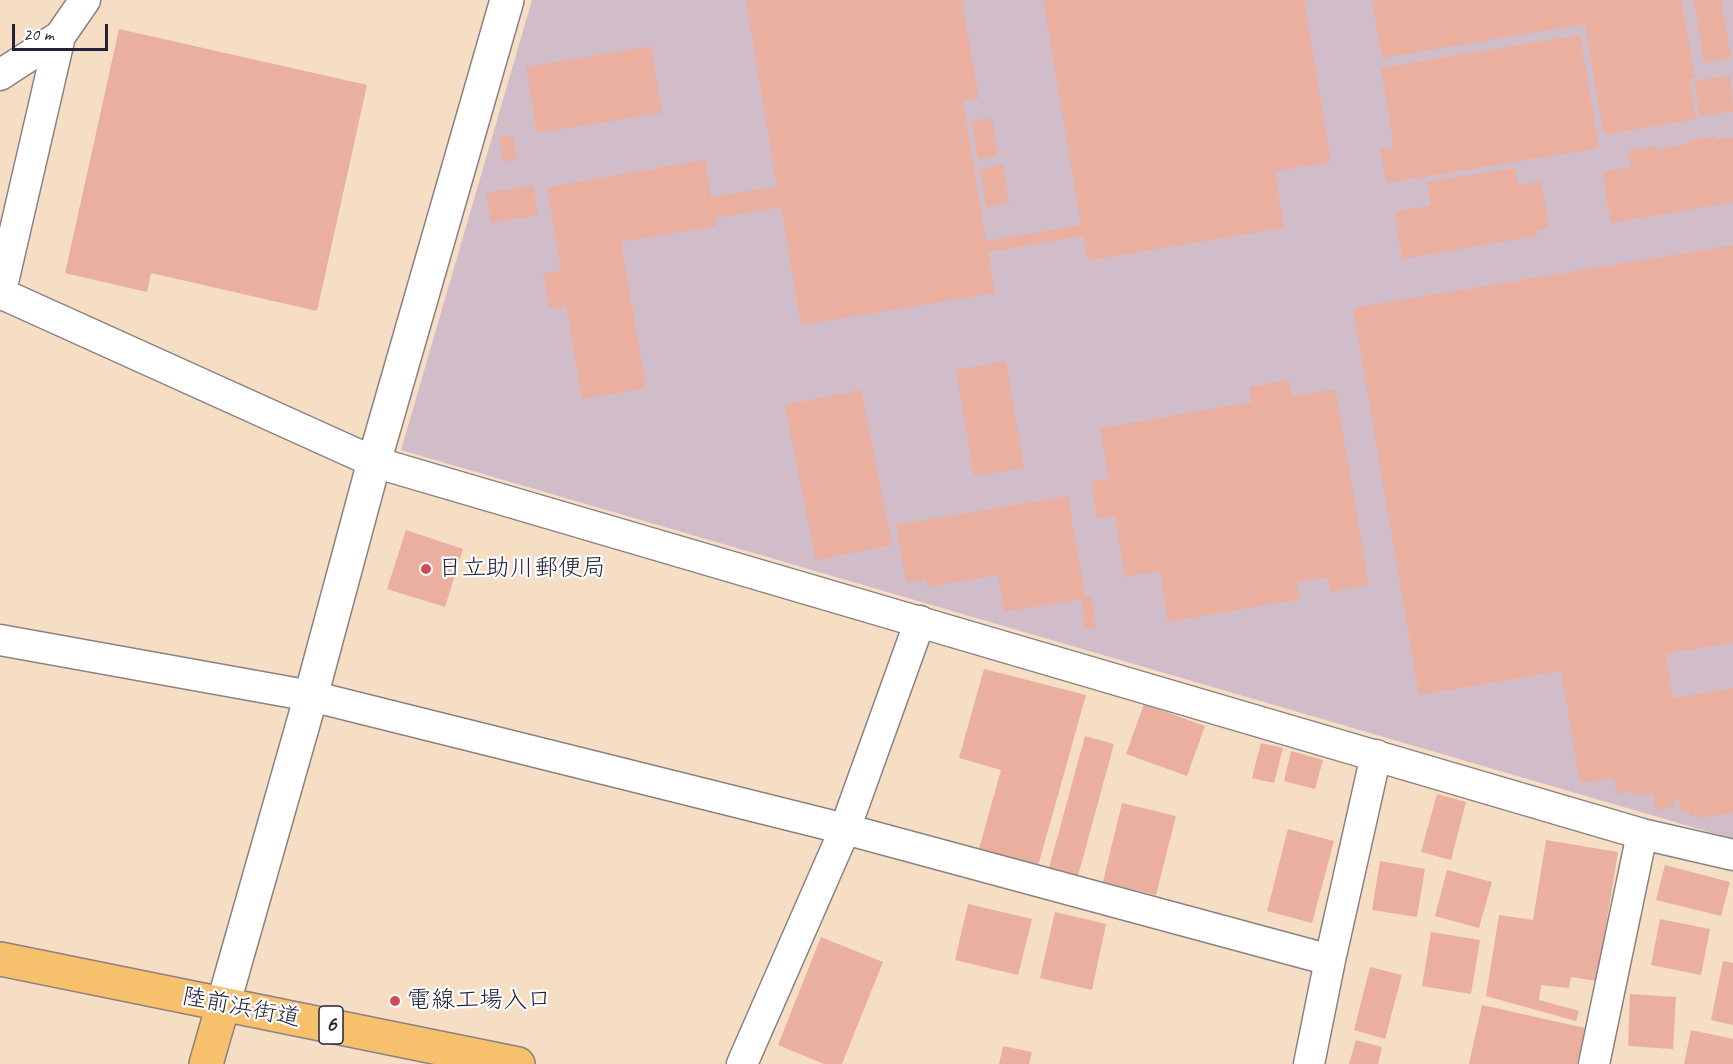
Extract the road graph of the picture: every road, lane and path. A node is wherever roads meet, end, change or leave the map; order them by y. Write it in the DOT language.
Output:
graph roads {
  1 [pos="85,0"];
  2 [pos="507,0"];
  3 [pos="60,36"];
  4 [pos="0,75"];
  5 [pos="0,294"];
  6 [pos="374,462"];
  7 [pos="920,621"];
  8 [pos="0,640"];
  9 [pos="311,696"];
  10 [pos="1376,755"];
  11 [pos="845,829"];
  12 [pos="1642,834"];
  13 [pos="1733,855"];
  14 [pos="0,959"];
  15 [pos="1330,960"];
  16 [pos="223,1005"];
  17 [pos="206,1064"];
  18 [pos="518,1064"];
  19 [pos="742,1064"];
  20 [pos="1309,1064"];
  21 [pos="1594,1064"];
  1 -- 3 [label="street"];
  2 -- 6 [label="street"];
  3 -- 4 [label="street"];
  3 -- 5 [label="street"];
  5 -- 6 [label="street"];
  6 -- 7 [label="street"];
  6 -- 9 [label="street"];
  7 -- 10 [label="street"];
  7 -- 11 [label="street"];
  8 -- 9 [label="street"];
  9 -- 11 [label="street"];
  9 -- 16 [label="street"];
  10 -- 12 [label="street"];
  10 -- 15 [label="street"];
  11 -- 15 [label="street"];
  11 -- 19 [label="street"];
  12 -- 13 [label="street"];
  12 -- 21 [label="street"];
  14 -- 16 [label="highway, 陸前浜街道 / 6"];
  15 -- 20 [label="street"];
  16 -- 17 [label="highway"];
  16 -- 18 [label="highway, 陸前浜街道 / 6"];
}
